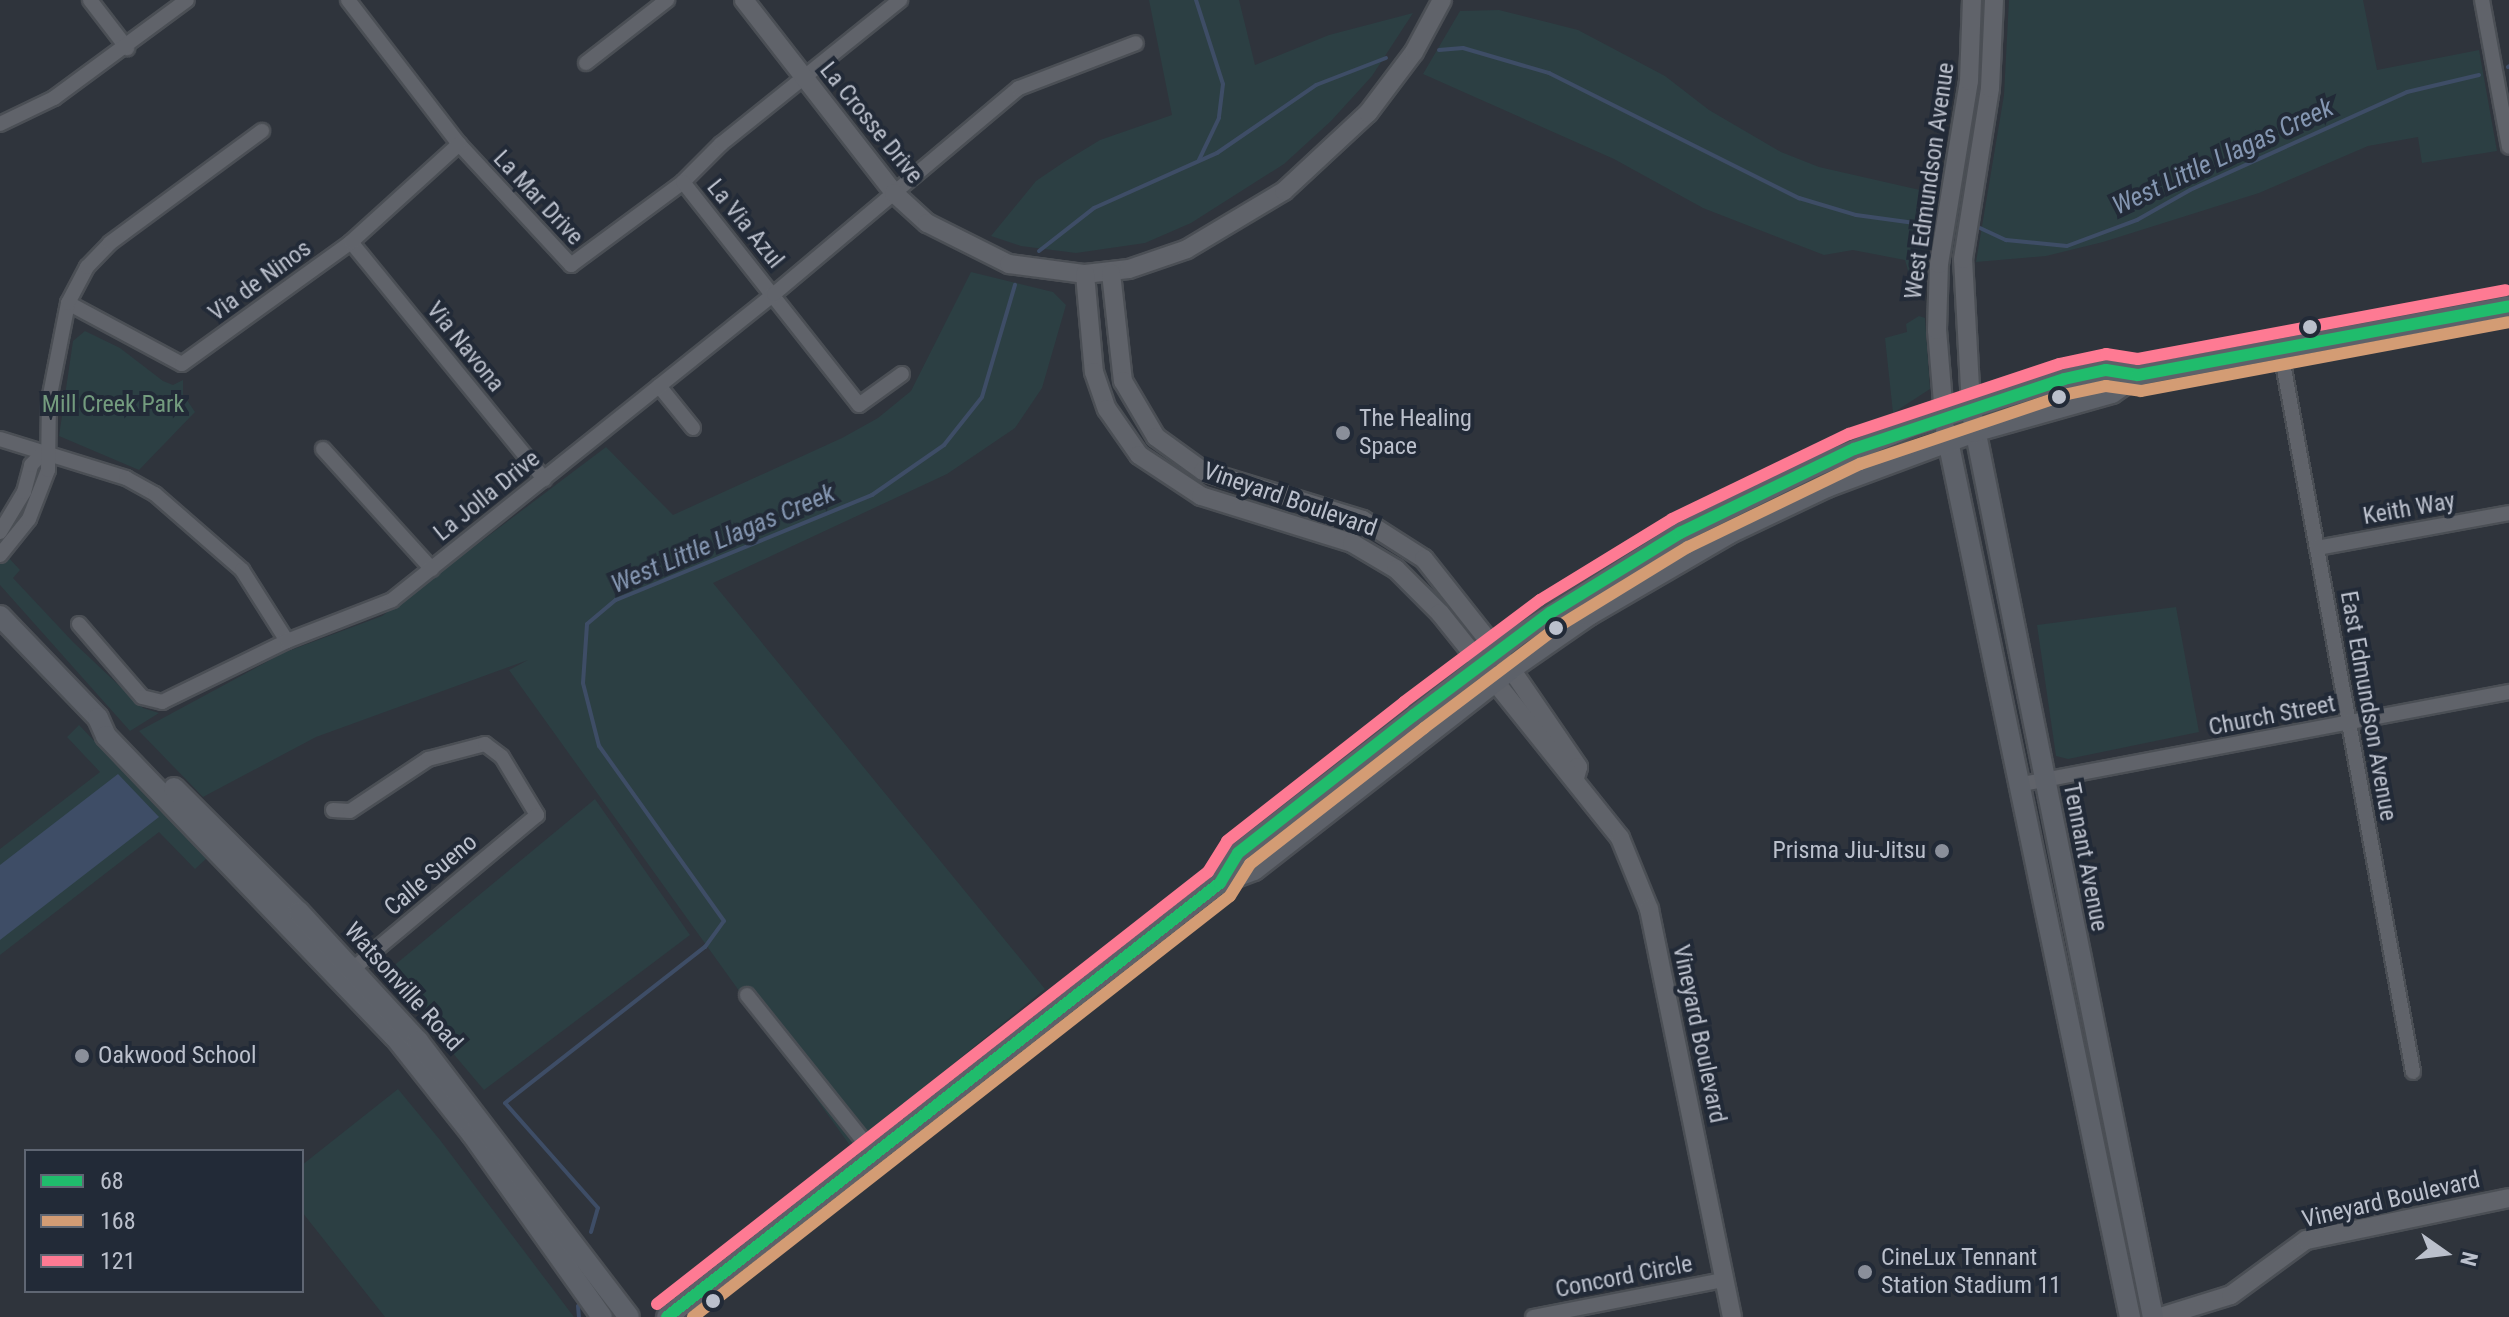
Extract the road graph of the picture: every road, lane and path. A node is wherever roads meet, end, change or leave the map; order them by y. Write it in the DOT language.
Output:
graph roads {
  1 [pos="90,0"];
  2 [pos="187,0"];
  3 [pos="348,0"];
  4 [pos="667,0"];
  5 [pos="744,0"];
  6 [pos="900,0"];
  7 [pos="1442,0"];
  8 [pos="1972,0"];
  9 [pos="1994,0"];
  10 [pos="2482,0"];
  11 [pos="1136,43"];
  12 [pos="127,48"];
  13 [pos="586,63"];
  14 [pos="803,77"];
  15 [pos="0,123"];
  16 [pos="262,131"];
  17 [pos="459,144"];
  18 [pos="2509,147"];
  19 [pos="683,182"];
  20 [pos="894,193"];
  21 [pos="351,242"];
  22 [pos="1111,273"];
  23 [pos="1085,274"];
  24 [pos="774,294"];
  25 [pos="68,303"];
  26 [pos="2509,306"];
  27 [pos="2280,347"];
  28 [pos="902,374"];
  29 [pos="2138,375"];
  30 [pos="659,386"];
  31 [pos="1971,406"];
  32 [pos="1944,415"];
  33 [pos="693,428"];
  34 [pos="1974,432"];
  35 [pos="0,439"];
  36 [pos="1947,441"];
  37 [pos="323,449"];
  38 [pos="46,450"];
  39 [pos="544,479"];
  40 [pos="2509,513"];
  41 [pos="0,532"];
  42 [pos="2317,548"];
  43 [pos="0,555"];
  44 [pos="432,569"];
  45 [pos="0,616"];
  46 [pos="79,624"];
  47 [pos="287,641"];
  48 [pos="1498,651"];
  49 [pos="1480,664"];
  50 [pos="1503,675"];
  51 [pos="2509,692"];
  52 [pos="2349,724"];
  53 [pos="2044,784"];
  54 [pos="2023,788"];
  55 [pos="174,798"];
  56 [pos="333,810"];
  57 [pos="1220,883"];
  58 [pos="353,969"];
  59 [pos="747,995"];
  60 [pos="2413,1072"];
  61 [pos="874,1154"];
  62 [pos="2509,1198"];
  63 [pos="1724,1280"];
  64 [pos="602,1317"];
  65 [pos="629,1317"];
  66 [pos="667,1317"];
  67 [pos="1533,1317"];
  68 [pos="1732,1317"];
  69 [pos="2130,1317"];
  70 [pos="2153,1317"];
  71 [pos="2160,1317"];
  1 -- 12 [label="street"];
  2 -- 12 [label="street"];
  3 -- 17 [label="street, La Mar Drive"];
  4 -- 13 [label="street"];
  5 -- 14 [label="street, La Crosse Drive"];
  6 -- 14 [label="street, La Mar Drive"];
  7 -- 22 [label="street, La Crosse Drive"];
  8 -- 32 [label="street, West Edmundson Avenue"];
  9 -- 31 [label="street, West Edmundson Avenue"];
  10 -- 18 [label="street"];
  11 -- 20 [label="street, La Jolla Drive"];
  12 -- 15 [label="street"];
  14 -- 19 [label="street, La Mar Drive"];
  14 -- 20 [label="street, La Crosse Drive"];
  16 -- 25 [label="street"];
  17 -- 19 [label="street, La Mar Drive"];
  17 -- 21 [label="street, Via de Ninos"];
  19 -- 24 [label="street, La Via Azul"];
  20 -- 23 [label="street, La Crosse Drive"];
  20 -- 24 [label="street, La Jolla Drive"];
  21 -- 25 [label="street, Via de Ninos"];
  21 -- 39 [label="street, Via Navona"];
  22 -- 23 [label="street, La Crosse Drive"];
  22 -- 48 [label="street, Vineyard Boulevard"];
  23 -- 49 [label="street, Vineyard Boulevard"];
  24 -- 28 [label="street, La Via Azul"];
  24 -- 30 [label="street, La Jolla Drive"];
  25 -- 38 [label="street"];
  26 -- 27 [label="main road"];
  27 -- 29 [label="main road"];
  27 -- 42 [label="street, East Edmundson Avenue"];
  29 -- 31 [label="main road"];
  29 -- 34 [label="main road"];
  30 -- 33 [label="street"];
  30 -- 39 [label="street, La Jolla Drive"];
  31 -- 32 [label="main road"];
  31 -- 34 [label="main road, Tennant Avenue"];
  32 -- 36 [label="main road, Tennant Avenue"];
  32 -- 48 [label="main road"];
  34 -- 36 [label="main road"];
  34 -- 53 [label="main road, Tennant Avenue"];
  35 -- 38 [label="street"];
  36 -- 50 [label="main road"];
  36 -- 54 [label="main road, Tennant Avenue"];
  37 -- 44 [label="street"];
  38 -- 41 [label="street"];
  38 -- 43 [label="street"];
  38 -- 47 [label="street"];
  39 -- 44 [label="street, La Jolla Drive"];
  40 -- 42 [label="street, Keith Way"];
  42 -- 52 [label="street, East Edmundson Avenue"];
  44 -- 47 [label="street, La Jolla Drive"];
  45 -- 55 [label="main road, Watsonville Road"];
  46 -- 47 [label="street, La Jolla Drive"];
  48 -- 49 [label="main road"];
  48 -- 50 [label="street, Vineyard Boulevard"];
  49 -- 50 [label="street, Vineyard Boulevard"];
  49 -- 57 [label="main road"];
  50 -- 57 [label="main road"];
  50 -- 63 [label="street, Vineyard Boulevard"];
  51 -- 52 [label="street, Church Street"];
  52 -- 53 [label="street, Church Street"];
  52 -- 60 [label="street, East Edmundson Avenue"];
  53 -- 54 [label="street, Church Street"];
  53 -- 70 [label="main road, Tennant Avenue"];
  54 -- 69 [label="main road, Tennant Avenue"];
  55 -- 58 [label="main road, Watsonville Road"];
  55 -- 64 [label="main road, Watsonville Road"];
  56 -- 58 [label="street, Calle Sueno"];
  57 -- 61 [label="main road"];
  58 -- 65 [label="main road, Watsonville Road"];
  59 -- 61 [label="street"];
  61 -- 66 [label="main road"];
  62 -- 71 [label="street, Vineyard Boulevard"];
  63 -- 67 [label="street, Concord Circle"];
  63 -- 68 [label="street, Vineyard Boulevard"];
}
